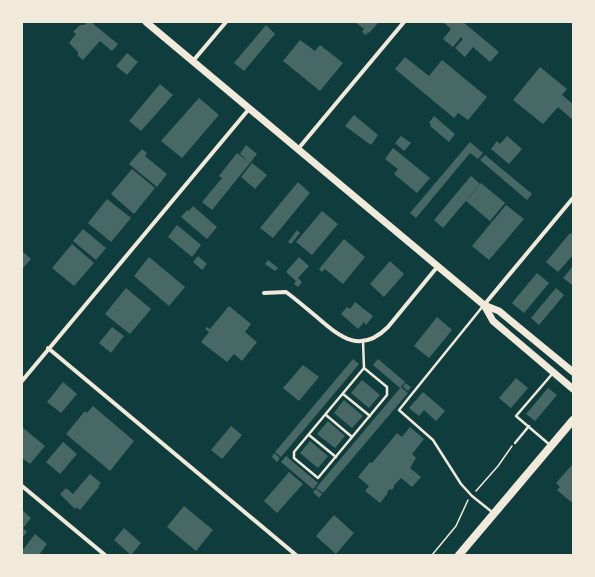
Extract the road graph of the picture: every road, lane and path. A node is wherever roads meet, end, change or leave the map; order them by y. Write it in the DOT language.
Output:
graph roads {
  1 [pos="146,22"];
  2 [pos="226,22"];
  3 [pos="404,22"];
  4 [pos="193,61"];
  5 [pos="249,109"];
  6 [pos="298,149"];
  7 [pos="573,198"];
  8 [pos="438,266"];
  9 [pos="264,293"];
  10 [pos="484,305"];
  11 [pos="363,341"];
  12 [pos="48,348"];
  13 [pos="364,368"];
  14 [pos="553,372"];
  15 [pos="573,372"];
  16 [pos="22,381"];
  17 [pos="573,389"];
  18 [pos="343,394"];
  19 [pos="326,414"];
  20 [pos="370,416"];
  21 [pos="573,420"];
  22 [pos="529,426"];
  23 [pos="309,435"];
  24 [pos="352,437"];
  25 [pos="515,443"];
  26 [pos="551,445"];
  27 [pos="336,457"];
  28 [pos="22,486"];
  29 [pos="494,513"];
  30 [pos="105,555"];
  31 [pos="296,555"];
  32 [pos="459,555"];
  1 -- 4 [label="main road"];
  2 -- 4 [label="street"];
  3 -- 6 [label="street"];
  4 -- 5 [label="main road"];
  5 -- 6 [label="main road"];
  5 -- 12 [label="street"];
  6 -- 8 [label="main road"];
  7 -- 10 [label="street"];
  8 -- 10 [label="main road"];
  8 -- 11 [label="street"];
  9 -- 11 [label="street"];
  10 -- 14 [label="main road"];
  10 -- 15 [label="main road"];
  10 -- 29 [label="lane"];
  11 -- 13 [label="lane"];
  12 -- 16 [label="street"];
  12 -- 31 [label="street"];
  13 -- 18 [label="lane"];
  13 -- 20 [label="lane"];
  14 -- 17 [label="main road"];
  14 -- 22 [label="lane"];
  18 -- 19 [label="lane"];
  18 -- 20 [label="lane"];
  19 -- 23 [label="lane"];
  19 -- 24 [label="lane"];
  20 -- 24 [label="lane"];
  21 -- 26 [label="main road"];
  22 -- 25 [label="lane"];
  22 -- 26 [label="lane"];
  23 -- 27 [label="lane"];
  23 -- 27 [label="lane"];
  24 -- 27 [label="lane"];
  26 -- 29 [label="main road"];
  28 -- 30 [label="street"];
  29 -- 32 [label="main road"];
}
